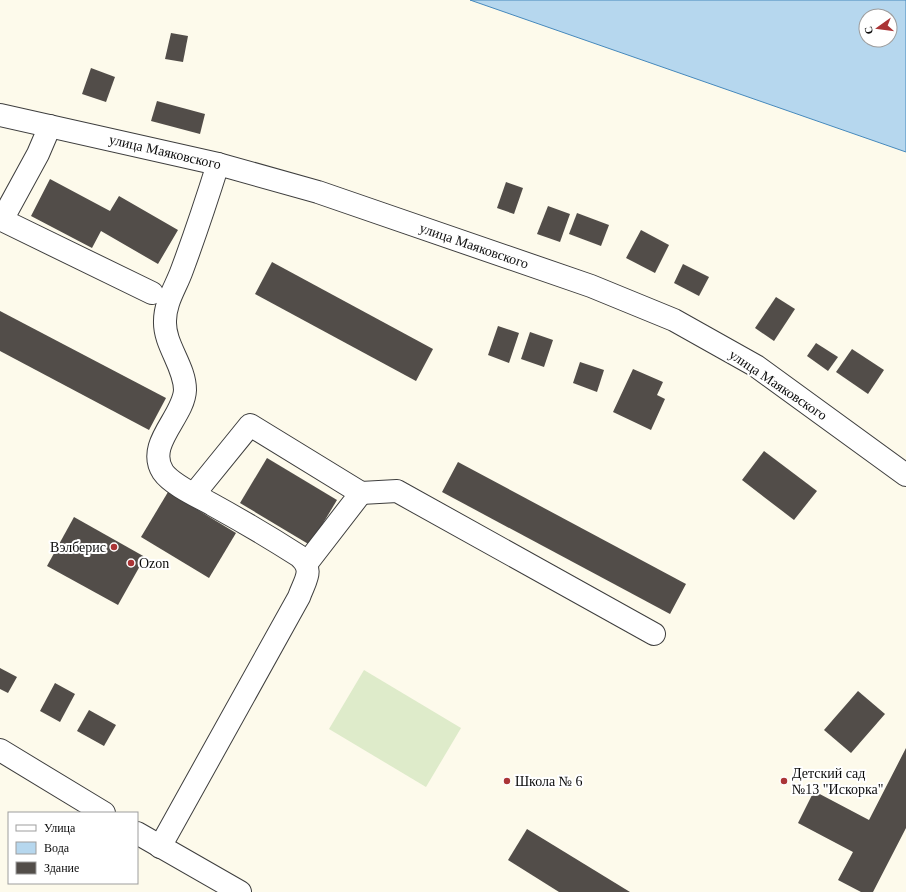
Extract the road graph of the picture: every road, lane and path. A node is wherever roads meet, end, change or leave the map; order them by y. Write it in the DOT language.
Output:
graph roads {
  1 [pos="0,115"];
  2 [pos="50,126"];
  3 [pos="218,164"];
  4 [pos="152,292"];
  5 [pos="906,475"];
  6 [pos="194,494"];
  7 [pos="361,494"];
  8 [pos="307,563"];
  9 [pos="654,634"];
  10 [pos="0,750"];
  11 [pos="102,812"];
  12 [pos="138,834"];
  13 [pos="160,847"];
  14 [pos="240,892"];
  1 -- 2 [label="street, улица Маяковского"];
  2 -- 3 [label="street, улица Маяковского"];
  2 -- 4 [label="street"];
  3 -- 5 [label="street, улица Маяковского"];
  3 -- 6 [label="street"];
  6 -- 7 [label="street"];
  6 -- 8 [label="street"];
  7 -- 8 [label="street"];
  7 -- 9 [label="street"];
  8 -- 13 [label="street"];
  10 -- 11 [label="street"];
  12 -- 13 [label="street"];
  13 -- 14 [label="street"];
}
